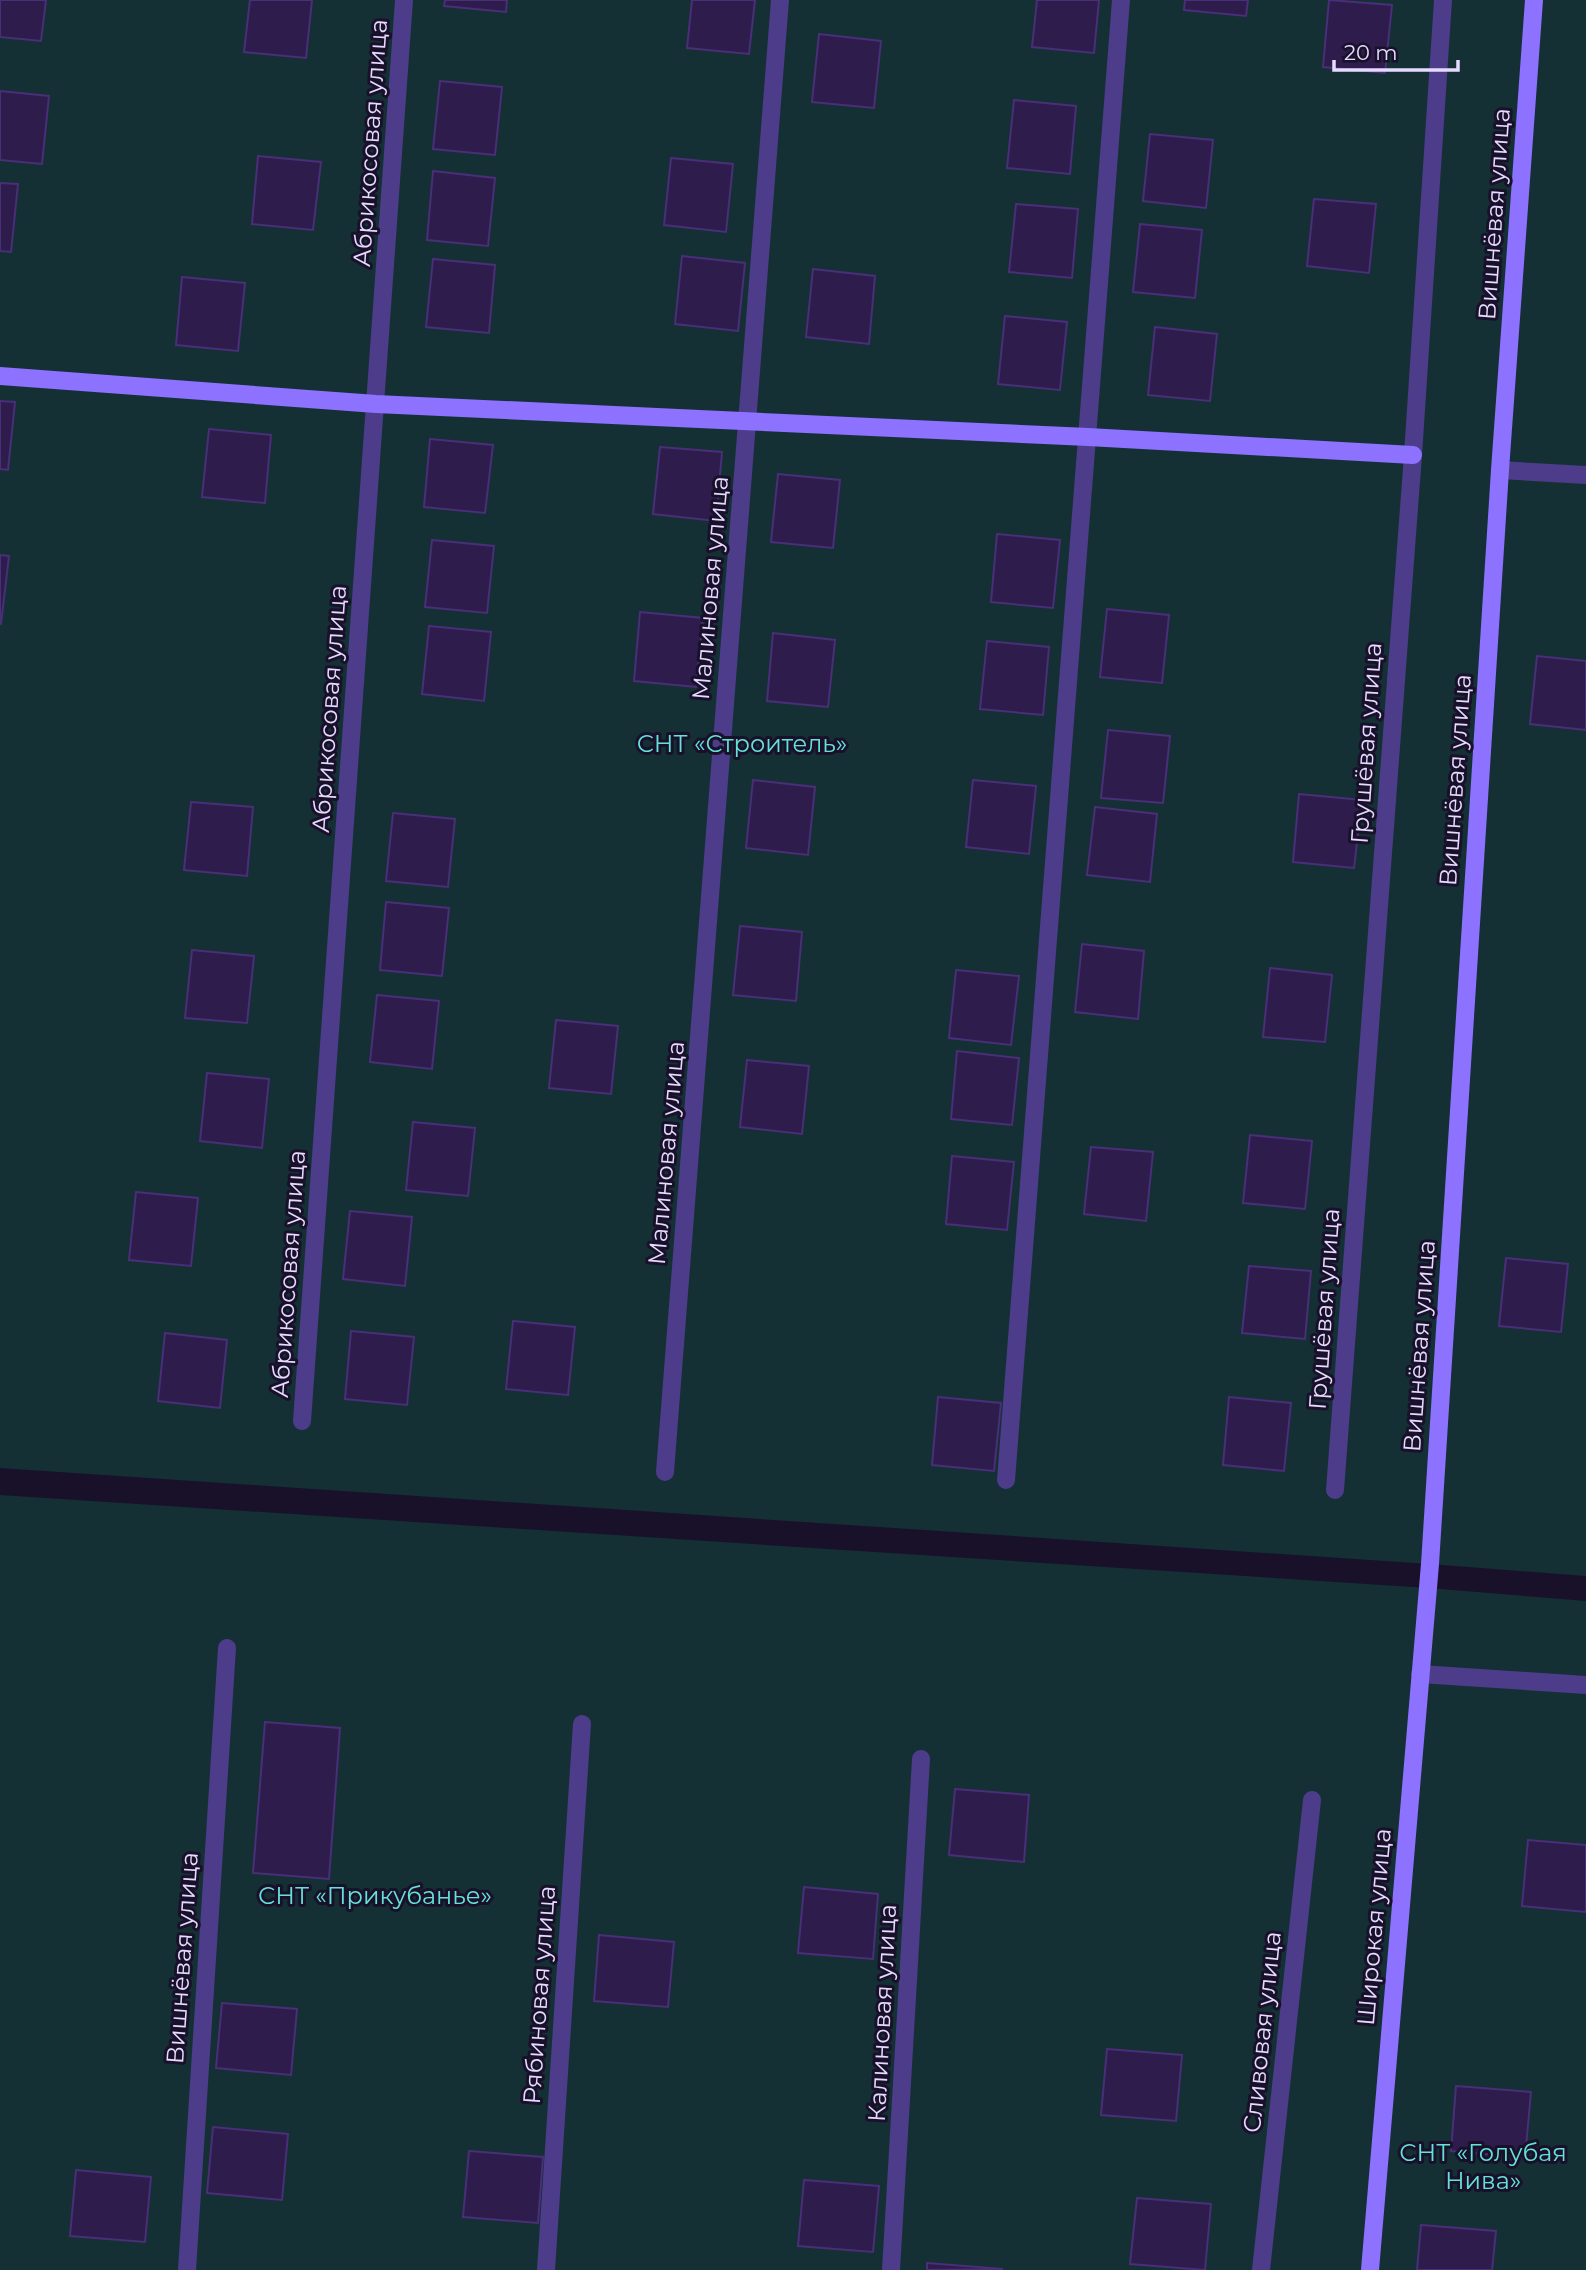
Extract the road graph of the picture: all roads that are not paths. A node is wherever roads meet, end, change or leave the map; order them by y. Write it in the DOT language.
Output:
graph roads {
  1 [pos="404,0"];
  2 [pos="780,0"];
  3 [pos="1121,0"];
  4 [pos="1443,0"];
  5 [pos="1534,0"];
  6 [pos="0,376"];
  7 [pos="376,404"];
  8 [pos="748,421"];
  9 [pos="1088,437"];
  10 [pos="1413,455"];
  11 [pos="1500,470"];
  12 [pos="1586,475"];
  13 [pos="302,1421"];
  14 [pos="665,1472"];
  15 [pos="1006,1480"];
  16 [pos="1335,1490"];
  17 [pos="1427,1588"];
  18 [pos="227,1648"];
  19 [pos="1420,1674"];
  20 [pos="1586,1685"];
  21 [pos="582,1724"];
  22 [pos="921,1759"];
  23 [pos="1312,1800"];
  24 [pos="187,2270"];
  25 [pos="546,2270"];
  26 [pos="891,2270"];
  27 [pos="1261,2270"];
  28 [pos="1370,2270"];
  1 -- 7 [label="street, Абрикосовая улица"];
  2 -- 8 [label="street, Малиновая улица"];
  3 -- 9 [label="street"];
  4 -- 10 [label="street, Грушёвая улица"];
  5 -- 11 [label="street, Вишнёвая улица"];
  6 -- 7 [label="street"];
  7 -- 8 [label="street"];
  7 -- 13 [label="street, Абрикосовая улица"];
  8 -- 9 [label="street"];
  8 -- 14 [label="street, Малиновая улица"];
  9 -- 10 [label="street"];
  9 -- 15 [label="street"];
  10 -- 16 [label="street, Грушёвая улица"];
  11 -- 12 [label="street"];
  11 -- 17 [label="street, Вишнёвая улица"];
  17 -- 19 [label="street, Широкая улица"];
  18 -- 24 [label="street, Вишнёвая улица"];
  19 -- 20 [label="street"];
  19 -- 28 [label="street, Широкая улица"];
  21 -- 25 [label="street, Рябиновая улица"];
  22 -- 26 [label="street, Калиновая улица"];
  23 -- 27 [label="street, Сливовая улица"];
}
